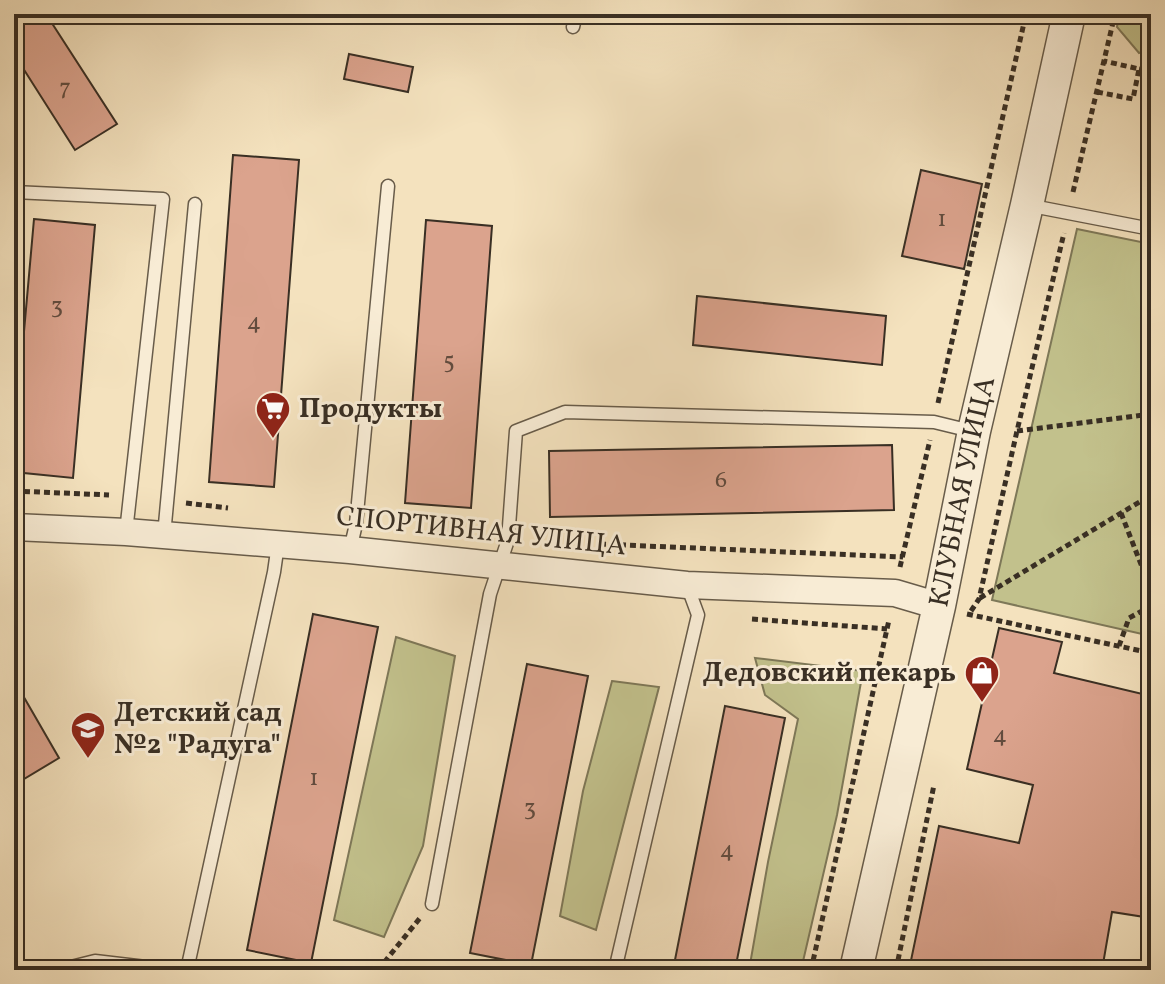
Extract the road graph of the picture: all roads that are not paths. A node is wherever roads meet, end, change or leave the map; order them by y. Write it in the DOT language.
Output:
graph roads {
  1 [pos="1069,14"];
  2 [pos="388,186"];
  3 [pos="14,192"];
  4 [pos="195,204"];
  5 [pos="1027,205"];
  6 [pos="1151,229"];
  7 [pos="974,431"];
  8 [pos="14,527"];
  9 [pos="126,532"];
  10 [pos="164,535"];
  11 [pos="278,544"];
  12 [pos="350,550"];
  13 [pos="499,567"];
  14 [pos="687,585"];
  15 [pos="954,610"];
  16 [pos="432,904"];
  17 [pos="59,970"];
  18 [pos="171,970"];
  19 [pos="187,970"];
  20 [pos="615,970"];
  21 [pos="856,970"];
  1 -- 5 [label="street, КЛУБНАЯ УЛИЦА"];
  2 -- 12 [label="lane"];
  3 -- 9 [label="lane"];
  4 -- 10 [label="lane"];
  5 -- 6 [label="lane"];
  5 -- 7 [label="street, КЛУБНАЯ УЛИЦА"];
  7 -- 13 [label="lane"];
  7 -- 15 [label="street, КЛУБНАЯ УЛИЦА"];
  8 -- 9 [label="street, СПОРТИВНАЯ УЛИЦА"];
  9 -- 10 [label="street, СПОРТИВНАЯ УЛИЦА"];
  10 -- 11 [label="street, СПОРТИВНАЯ УЛИЦА"];
  11 -- 12 [label="street, СПОРТИВНАЯ УЛИЦА"];
  11 -- 19 [label="lane"];
  12 -- 13 [label="street, СПОРТИВНАЯ УЛИЦА"];
  13 -- 14 [label="street, СПОРТИВНАЯ УЛИЦА"];
  13 -- 16 [label="lane"];
  14 -- 15 [label="street, СПОРТИВНАЯ УЛИЦА"];
  14 -- 20 [label="lane"];
  15 -- 21 [label="street, КЛУБНАЯ УЛИЦА"];
  17 -- 18 [label="lane"];
}
